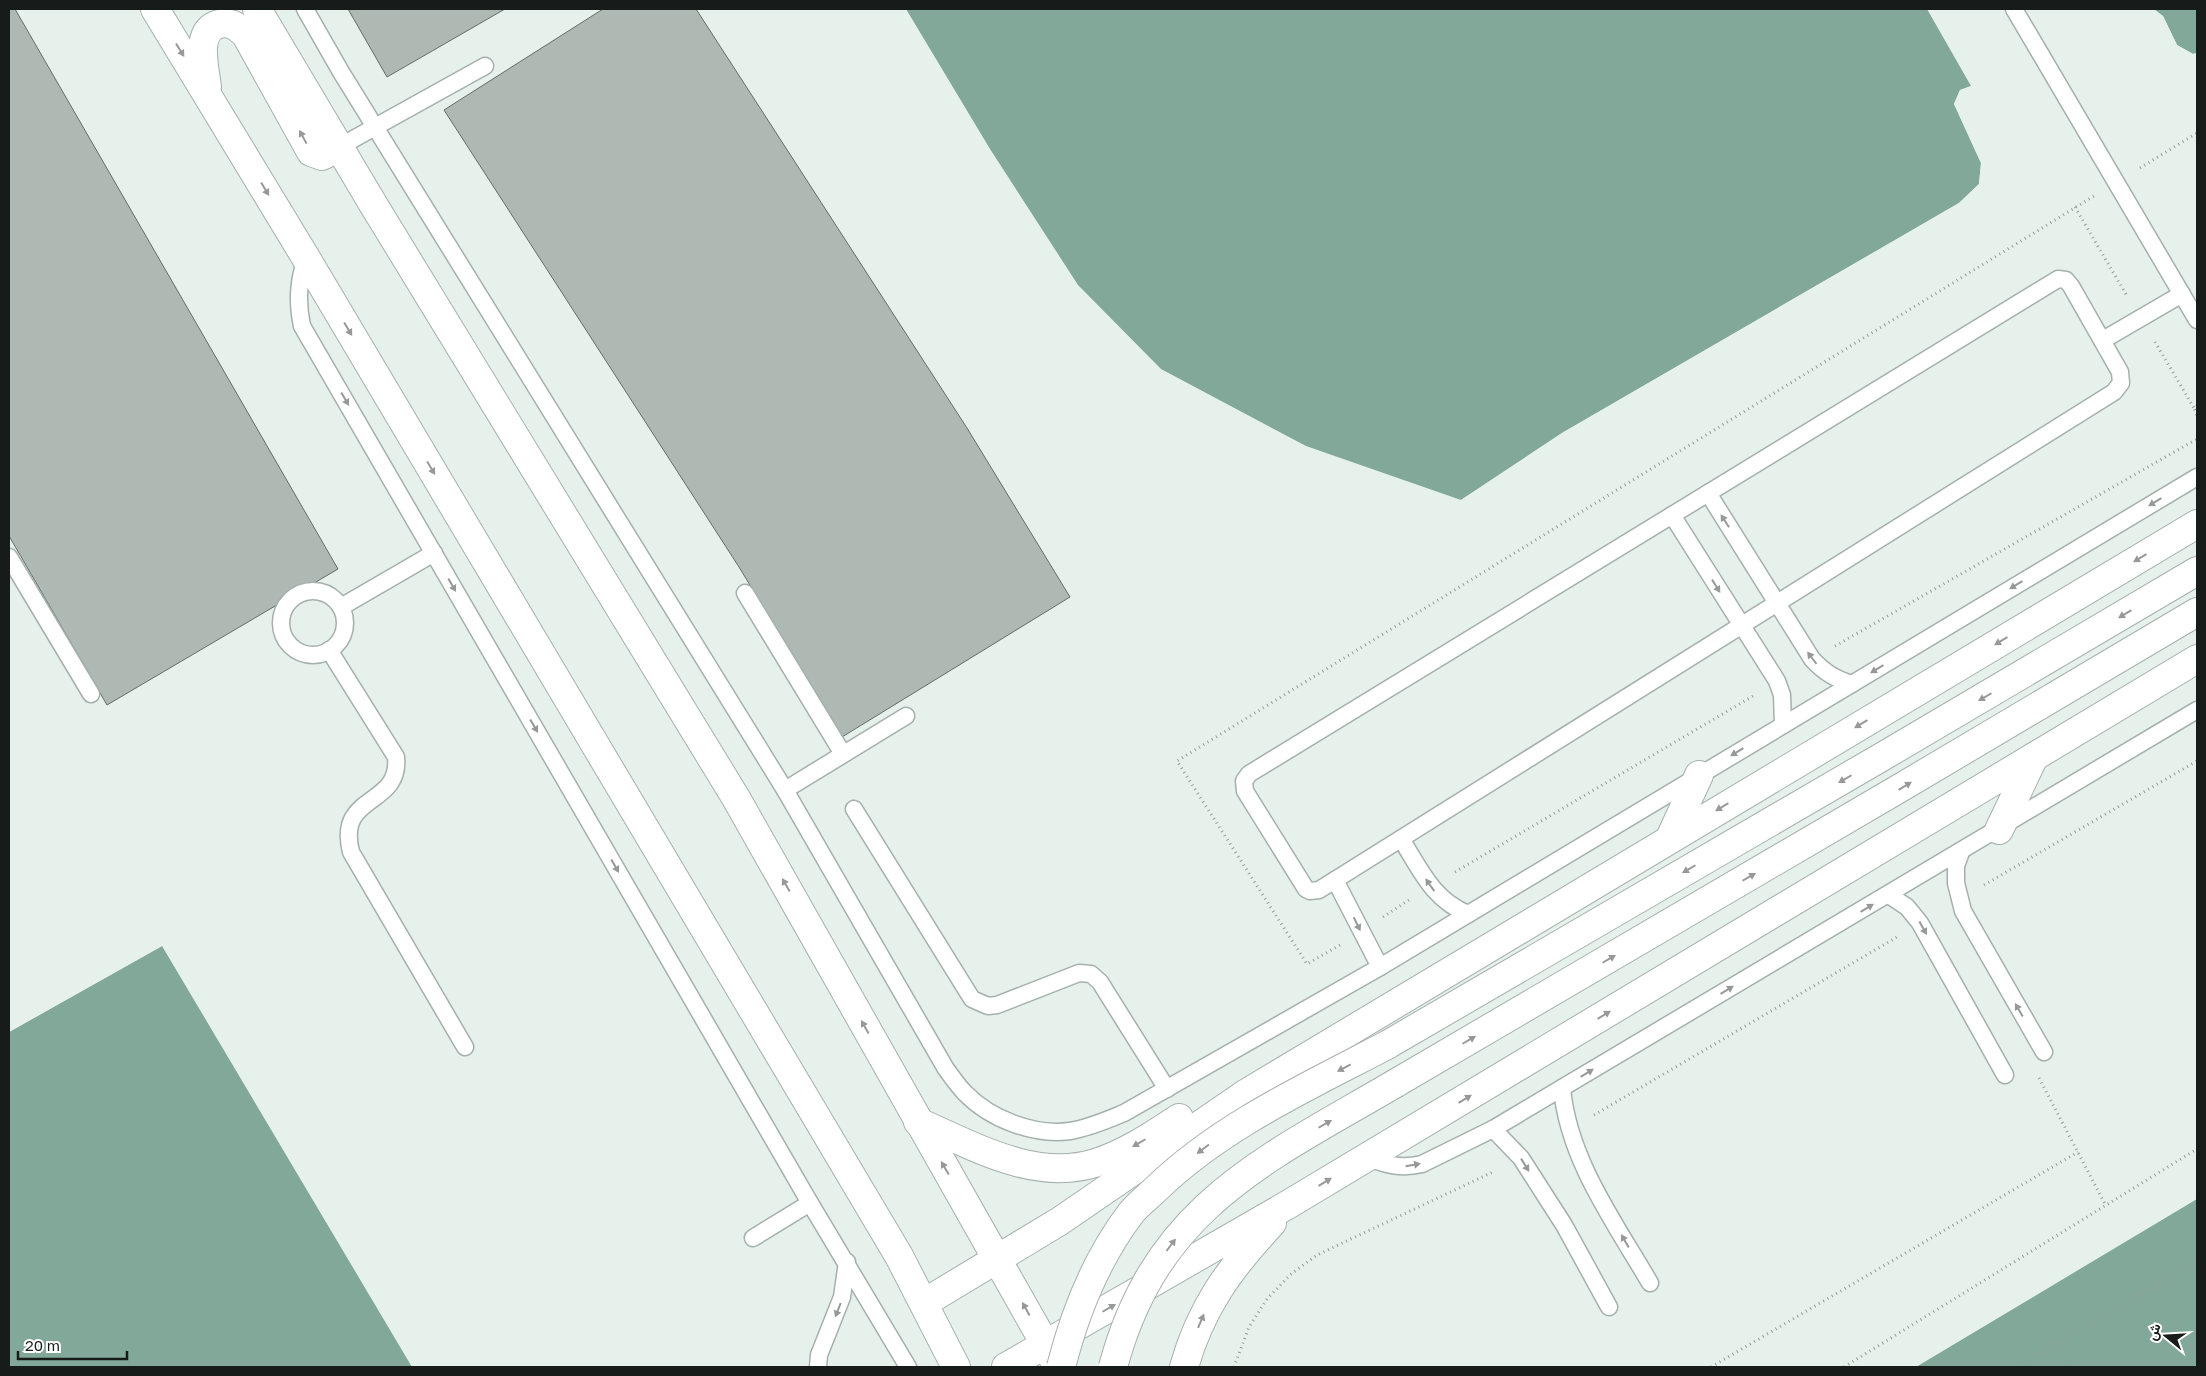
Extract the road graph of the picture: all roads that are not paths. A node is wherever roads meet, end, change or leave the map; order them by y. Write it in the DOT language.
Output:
graph roads {
  1 [pos="154,9"];
  2 [pos="258,9"];
  3 [pos="305,9"];
  4 [pos="2014,9"];
  5 [pos="485,66"];
  6 [pos="208,95"];
  7 [pos="375,127"];
  8 [pos="339,147"];
  9 [pos="306,258"];
  10 [pos="2182,294"];
  11 [pos="2197,320"];
  12 [pos="2103,340"];
  13 [pos="2197,477"];
  14 [pos="1708,494"];
  15 [pos="1672,515"];
  16 [pos="2197,524"];
  17 [pos="434,553"];
  18 [pos="9,557"];
  19 [pos="2197,571"];
  20 [pos="745,593"];
  21 [pos="1777,603"];
  22 [pos="341,607"];
  23 [pos="2197,612"];
  24 [pos="1740,626"];
  25 [pos="329,650"];
  26 [pos="2197,659"];
  27 [pos="1852,684"];
  28 [pos="91,694"];
  29 [pos="2197,710"];
  30 [pos="906,716"];
  31 [pos="1783,725"];
  32 [pos="842,754"];
  33 [pos="2034,757"];
  34 [pos="1699,775"];
  35 [pos="785,790"];
  36 [pos="854,809"];
  37 [pos="1999,830"];
  38 [pos="1670,838"];
  39 [pos="1401,839"];
  40 [pos="1961,852"];
  41 [pos="1335,880"];
  42 [pos="1889,894"];
  43 [pos="1468,914"];
  44 [pos="1380,967"];
  45 [pos="464,1047"];
  46 [pos="2044,1052"];
  47 [pos="2005,1075"];
  48 [pos="1562,1088"];
  49 [pos="1167,1089"];
  50 [pos="1245,1094"];
  51 [pos="918,1122"];
  52 [pos="1493,1129"];
  53 [pos="1366,1158"];
  54 [pos="810,1203"];
  55 [pos="1289,1204"];
  56 [pos="753,1238"];
  57 [pos="997,1259"];
  58 [pos="847,1262"];
  59 [pos="1650,1283"];
  60 [pos="924,1303"];
  61 [pos="1610,1307"];
  62 [pos="1055,1360"];
  63 [pos="818,1367"];
  64 [pos="908,1367"];
  65 [pos="956,1367"];
  66 [pos="1006,1367"];
  67 [pos="1113,1367"];
  68 [pos="1184,1367"];
  1 -- 6 [label="street, one-way"];
  2 -- 8 [label="street"];
  3 -- 7 [label="lane"];
  4 -- 10 [label="lane"];
  5 -- 7 [label="lane"];
  8 -- 6 [label="street, one-way"];
  6 -- 9 [label="street, one-way"];
  7 -- 8 [label="lane"];
  7 -- 35 [label="lane"];
  51 -- 8 [label="street, one-way"];
  9 -- 17 [label="lane, one-way"];
  9 -- 60 [label="street, one-way"];
  10 -- 11 [label="lane"];
  10 -- 12 [label="lane"];
  12 -- 14 [label="lane"];
  12 -- 21 [label="lane"];
  13 -- 27 [label="lane, one-way"];
  14 -- 15 [label="lane"];
  21 -- 14 [label="lane, one-way"];
  15 -- 24 [label="lane, one-way"];
  15 -- 41 [label="lane"];
  16 -- 38 [label="street, one-way"];
  17 -- 22 [label="lane"];
  17 -- 54 [label="lane, one-way"];
  18 -- 28 [label="lane"];
  19 -- 62 [label="street, one-way, bridge"];
  20 -- 32 [label="lane"];
  21 -- 24 [label="lane"];
  21 -- 27 [label="lane"];
  22 -- 25 [label="lane"];
  22 -- 25 [label="lane"];
  67 -- 23 [label="street, one-way, bridge"];
  24 -- 31 [label="lane"];
  24 -- 39 [label="lane"];
  25 -- 45 [label="lane"];
  26 -- 33 [label="street"];
  27 -- 31 [label="lane"];
  29 -- 37 [label="lane"];
  30 -- 32 [label="lane"];
  31 -- 34 [label="lane, one-way"];
  32 -- 35 [label="lane"];
  33 -- 37 [label="street"];
  53 -- 33 [label="street, one-way"];
  34 -- 38 [label="street"];
  34 -- 43 [label="lane"];
  35 -- 49 [label="lane"];
  36 -- 49 [label="lane"];
  37 -- 40 [label="lane"];
  38 -- 50 [label="street"];
  39 -- 41 [label="lane"];
  43 -- 39 [label="lane, one-way"];
  40 -- 42 [label="lane"];
  46 -- 40 [label="lane, one-way"];
  41 -- 44 [label="lane, one-way"];
  42 -- 47 [label="lane, one-way"];
  48 -- 42 [label="lane, one-way"];
  43 -- 44 [label="lane"];
  44 -- 49 [label="lane"];
  48 -- 52 [label="lane"];
  59 -- 48 [label="lane, one-way"];
  50 -- 51 [label="street, one-way"];
  50 -- 57 [label="street"];
  57 -- 51 [label="street, one-way"];
  53 -- 52 [label="lane, one-way"];
  52 -- 61 [label="lane, one-way"];
  55 -- 53 [label="street, one-way"];
  54 -- 56 [label="lane"];
  54 -- 58 [label="lane"];
  62 -- 55 [label="street, one-way"];
  68 -- 55 [label="street, one-way"];
  57 -- 60 [label="street"];
  62 -- 57 [label="street, one-way"];
  58 -- 63 [label="lane, one-way"];
  58 -- 64 [label="lane"];
  60 -- 65 [label="street"];
  62 -- 66 [label="street"];
}
